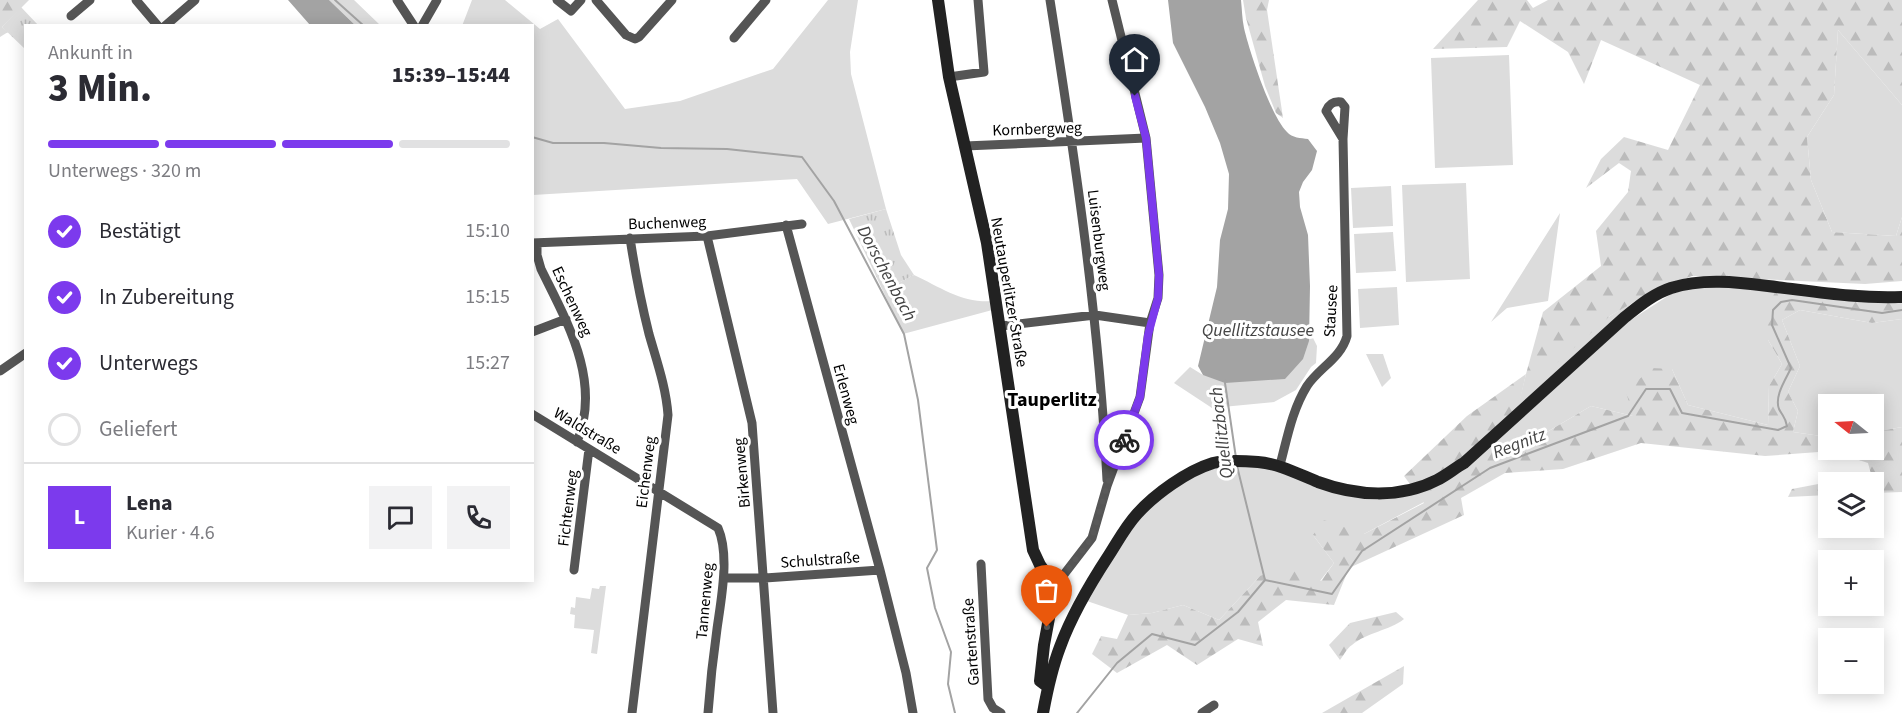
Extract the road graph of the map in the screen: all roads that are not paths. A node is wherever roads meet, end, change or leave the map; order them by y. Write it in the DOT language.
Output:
graph roads {
  1 [pos="90,0"];
  2 [pos="136,0"];
  3 [pos="195,0"];
  4 [pos="397,0"];
  5 [pos="437,0"];
  6 [pos="557,0"];
  7 [pos="581,0"];
  8 [pos="596,0"];
  9 [pos="766,0"];
  10 [pos="938,0"];
  11 [pos="978,0"];
  12 [pos="1050,0"];
  13 [pos="1112,0"];
  14 [pos="670,1"];
  15 [pos="71,16"];
  16 [pos="156,24"];
  17 [pos="167,24"];
  18 [pos="413,24"];
  19 [pos="423,24"];
  20 [pos="734,38"];
  21 [pos="949,77"];
  22 [pos="1146,138"];
  23 [pos="1343,140"];
  24 [pos="1072,142"];
  25 [pos="965,146"];
  26 [pos="802,224"];
  27 [pos="786,225"];
  28 [pos="707,236"];
  29 [pos="630,238"];
  30 [pos="535,243"];
  31 [pos="1902,297"];
  32 [pos="1095,315"];
  33 [pos="566,319"];
  34 [pos="1150,324"];
  35 [pos="1001,326"];
  36 [pos="534,331"];
  37 [pos="24,354"];
  38 [pos="0,371"];
  39 [pos="534,415"];
  40 [pos="577,441"];
  41 [pos="589,449"];
  42 [pos="1280,465"];
  43 [pos="1107,486"];
  44 [pos="658,489"];
  45 [pos="981,564"];
  46 [pos="574,570"];
  47 [pos="880,570"];
  48 [pos="724,578"];
  49 [pos="765,578"];
  50 [pos="1055,586"];
  51 [pos="1048,687"];
  52 [pos="1214,705"];
  53 [pos="632,713"];
  54 [pos="708,713"];
  55 [pos="773,713"];
  56 [pos="913,713"];
  57 [pos="1001,713"];
  58 [pos="1043,713"];
  59 [pos="1202,713"];
  1 -- 15 [label="street"];
  2 -- 16 [label="street"];
  3 -- 17 [label="street"];
  4 -- 18 [label="street"];
  5 -- 19 [label="street"];
  6 -- 7 [label="street"];
  8 -- 14 [label="street"];
  9 -- 20 [label="street"];
  10 -- 21 [label="street, Neutauperlitzer Straße"];
  11 -- 21 [label="street"];
  12 -- 24 [label="street, Luisenburgweg"];
  13 -- 22 [label="street"];
  21 -- 25 [label="street, Neutauperlitzer Straße"];
  22 -- 24 [label="street, Kornbergweg"];
  22 -- 34 [label="street"];
  23 -- 42 [label="street, Stausee"];
  24 -- 25 [label="street, Kornbergweg"];
  24 -- 32 [label="street, Luisenburgweg"];
  25 -- 35 [label="street, Neutauperlitzer Straße"];
  26 -- 27 [label="street, Buchenweg"];
  27 -- 28 [label="street, Buchenweg"];
  27 -- 47 [label="street, Erlenweg"];
  28 -- 29 [label="street, Buchenweg"];
  28 -- 49 [label="street, Birkenweg"];
  29 -- 30 [label="street, Buchenweg"];
  29 -- 44 [label="street, Eichenweg"];
  30 -- 33 [label="street, Eschenweg"];
  31 -- 42 [label="street"];
  32 -- 34 [label="street"];
  32 -- 35 [label="street"];
  32 -- 43 [label="street, Luisenburgweg"];
  33 -- 36 [label="street"];
  33 -- 40 [label="street, Eschenweg"];
  34 -- 43 [label="street"];
  35 -- 50 [label="street, Neutauperlitzer Straße"];
  37 -- 38 [label="street"];
  39 -- 40 [label="street, Waldstraße"];
  40 -- 41 [label="street, Waldstraße"];
  41 -- 44 [label="street, Waldstraße"];
  41 -- 46 [label="street, Fichtenweg"];
  42 -- 51 [label="street"];
  43 -- 50 [label="street"];
  44 -- 48 [label="street, Tannenweg"];
  44 -- 53 [label="street, Eichenweg"];
  45 -- 57 [label="street, Gartenstraße"];
  47 -- 49 [label="street, Schulstraße"];
  47 -- 56 [label="street, Schulstraße"];
  48 -- 49 [label="street, Schulstraße"];
  48 -- 54 [label="street, Tannenweg"];
  49 -- 55 [label="street, Birkenweg"];
  50 -- 51 [label="street"];
  51 -- 58 [label="street"];
  52 -- 59 [label="street"];
}
